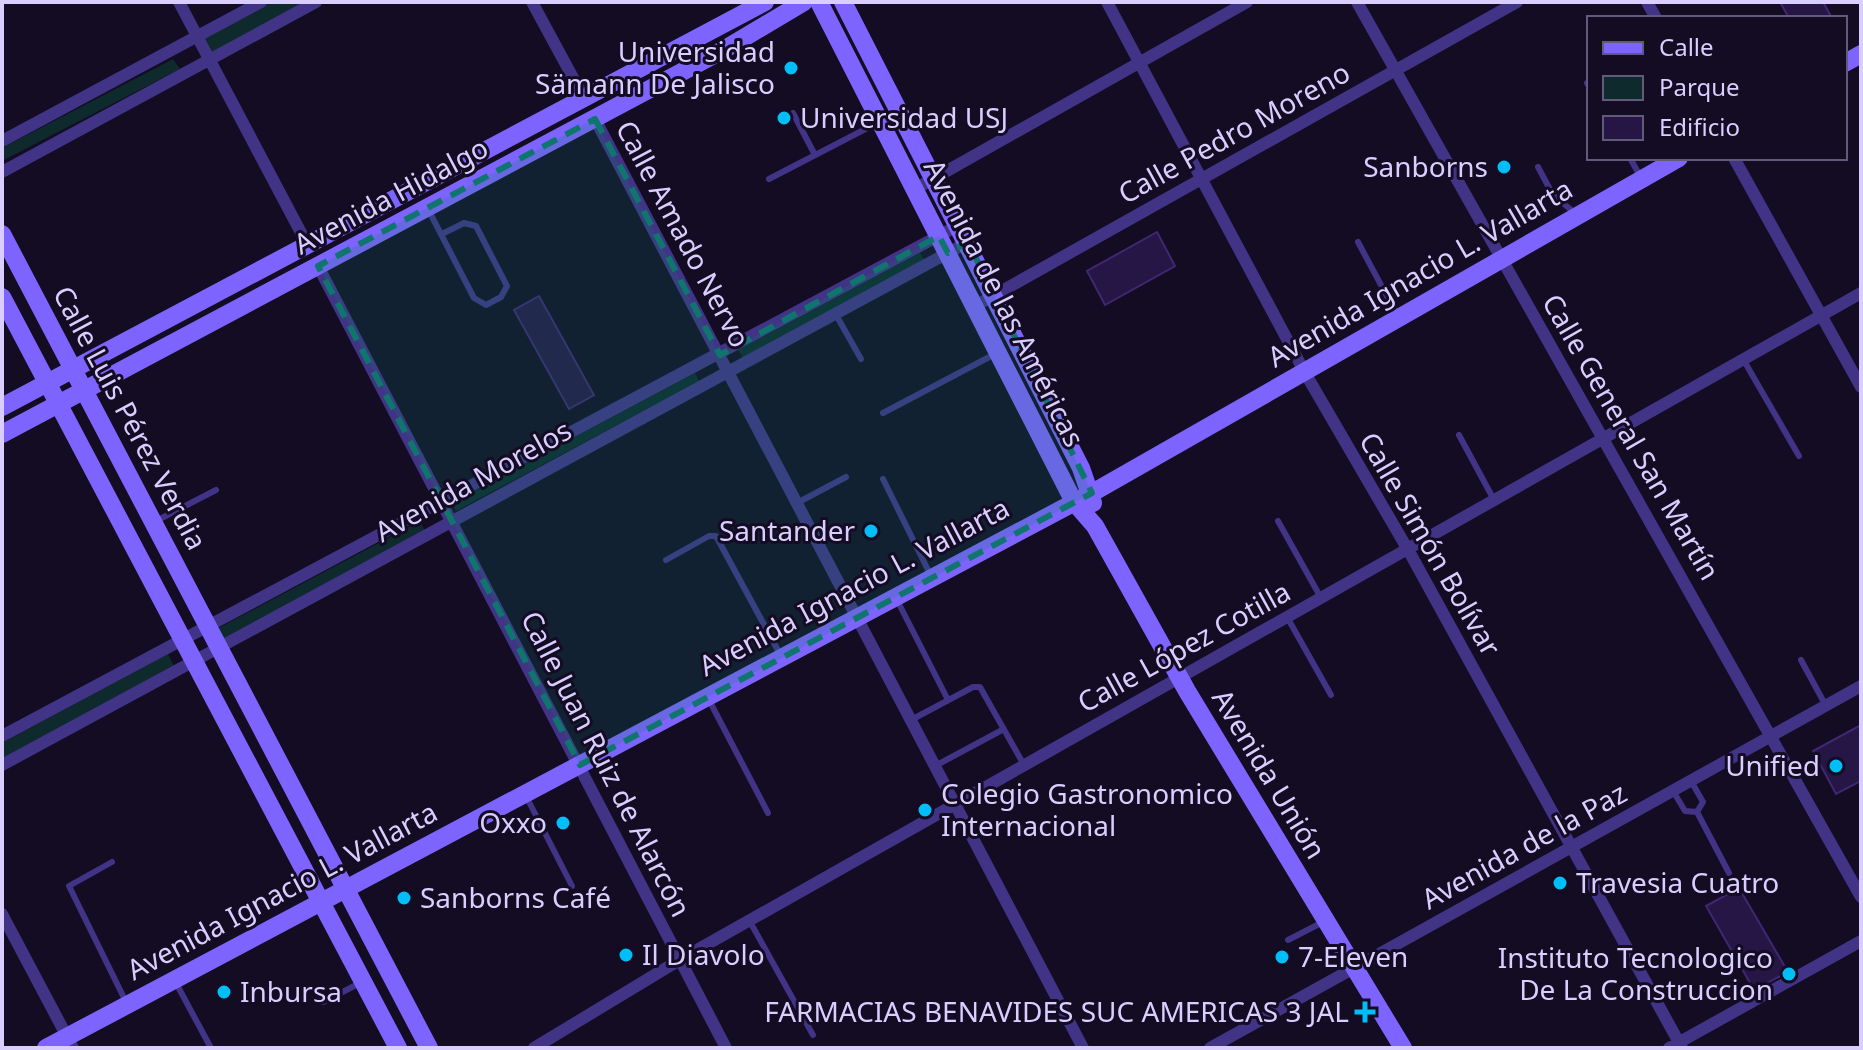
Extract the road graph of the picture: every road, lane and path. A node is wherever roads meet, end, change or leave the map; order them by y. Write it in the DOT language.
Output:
graph roads {
  1 [pos="179,2"];
  2 [pos="261,2"];
  3 [pos="316,2"];
  4 [pos="532,2"];
  5 [pos="765,2"];
  6 [pos="804,2"];
  7 [pos="819,2"];
  8 [pos="843,2"];
  9 [pos="1107,2"];
  10 [pos="1247,2"];
  11 [pos="1357,2"];
  12 [pos="1517,2"];
  13 [pos="197,36"];
  14 [pos="209,59"];
  15 [pos="1140,62"];
  16 [pos="1395,71"];
  17 [pos="584,98"];
  18 [pos="793,113"];
  19 [pos="595,119"];
  20 [pos="880,122"];
  21 [pos="2,141"];
  22 [pos="815,155"];
  23 [pos="1631,160"];
  24 [pos="1675,160"];
  25 [pos="1735,160"];
  26 [pos="1538,167"];
  27 [pos="2,172"];
  28 [pos="935,177"];
  29 [pos="1202,178"];
  30 [pos="769,179"];
  31 [pos="1642,179"];
  32 [pos="915,189"];
  33 [pos="428,208"];
  34 [pos="1578,216"];
  35 [pos="959,225"];
  36 [pos="2,234"];
  37 [pos="442,234"];
  38 [pos="939,236"];
  39 [pos="968,242"];
  40 [pos="1358,242"];
  41 [pos="307,244"];
  42 [pos="948,253"];
  43 [pos="1502,259"];
  44 [pos="318,266"];
  45 [pos="1861,293"];
  46 [pos="994,295"];
  47 [pos="2,297"];
  48 [pos="975,306"];
  49 [pos="835,313"];
  50 [pos="1822,315"];
  51 [pos="1398,318"];
  52 [pos="998,352"];
  53 [pos="720,355"];
  54 [pos="861,359"];
  55 [pos="1743,359"];
  56 [pos="73,369"];
  57 [pos="728,370"];
  58 [pos="1304,371"];
  59 [pos="47,383"];
  60 [pos="1861,387"];
  61 [pos="84,390"];
  62 [pos="59,404"];
  63 [pos="2,407"];
  64 [pos="883,413"];
  65 [pos="2,434"];
  66 [pos="1459,435"];
  67 [pos="1605,437"];
  68 [pos="1799,456"];
  69 [pos="846,477"];
  70 [pos="883,479"];
  71 [pos="216,490"];
  72 [pos="1092,493"];
  73 [pos="1494,500"];
  74 [pos="1074,502"];
  75 [pos="444,503"];
  76 [pos="797,503"];
  77 [pos="452,519"];
  78 [pos="1278,521"];
  79 [pos="153,523"];
  80 [pos="1095,526"];
  81 [pos="1407,549"];
  82 [pos="666,560"];
  83 [pos="932,578"];
  84 [pos="895,597"];
  85 [pos="1321,598"];
  86 [pos="857,617"];
  87 [pos="1287,617"];
  88 [pos="208,628"];
  89 [pos="184,640"];
  90 [pos="218,648"];
  91 [pos="782,657"];
  92 [pos="1801,660"];
  93 [pos="195,661"];
  94 [pos="1179,678"];
  95 [pos="1861,686"];
  96 [pos="1331,695"];
  97 [pos="707,697"];
  98 [pos="948,700"];
  99 [pos="1826,706"];
  100 [pos="911,720"];
  101 [pos="1004,729"];
  102 [pos="2,736"];
  103 [pos="1772,736"];
  104 [pos="2,765"];
  105 [pos="580,765"];
  106 [pos="1024,765"];
  107 [pos="935,766"];
  108 [pos="1691,781"];
  109 [pos="1673,791"];
  110 [pos="525,794"];
  111 [pos="955,804"];
  112 [pos="1697,812"];
  113 [pos="768,813"];
  114 [pos="1572,847"];
  115 [pos="112,862"];
  116 [pos="1729,873"];
  117 [pos="572,886"];
  118 [pos="346,889"];
  119 [pos="1861,897"];
  120 [pos="321,902"];
  121 [pos="2,914"];
  122 [pos="749,920"];
  123 [pos="1325,921"];
  124 [pos="1288,940"];
  125 [pos="1861,941"];
  126 [pos="681,959"];
  127 [pos="1353,968"];
  128 [pos="174,980"];
  129 [pos="363,981"];
  130 [pos="323,1002"];
  131 [pos="127,1005"];
  132 [pos="813,1035"];
  133 [pos="70,1042"];
  134 [pos="1677,1046"];
  135 [pos="396,1047"];
  136 [pos="46,1048"];
  137 [pos="211,1048"];
  138 [pos="429,1048"];
  139 [pos="534,1048"];
  140 [pos="726,1048"];
  141 [pos="1083,1048"];
  142 [pos="1210,1048"];
  143 [pos="1403,1048"];
  1 -- 13 [label="street"];
  2 -- 13 [label="street"];
  3 -- 14 [label="street"];
  4 -- 17 [label="street, Calle Amado Nervo"];
  5 -- 17 [label="main road, Avenida Hidalgo"];
  6 -- 19 [label="main road, Avenida Hidalgo"];
  7 -- 20 [label="main road, Avenida de las Américas"];
  8 -- 28 [label="main road, Avenida de las Américas"];
  9 -- 15 [label="street, Calle Simón Bolívar"];
  10 -- 15 [label="street"];
  11 -- 16 [label="street, Calle General San Martín"];
  12 -- 16 [label="street, Calle Pedro Moreno"];
  13 -- 14 [label="street"];
  13 -- 21 [label="street"];
  14 -- 27 [label="street"];
  14 -- 41 [label="street"];
  15 -- 28 [label="street"];
  15 -- 29 [label="street, Calle Simón Bolívar"];
  16 -- 29 [label="street, Calle Pedro Moreno"];
  16 -- 43 [label="street, Calle General San Martín"];
  17 -- 41 [label="main road, Avenida Hidalgo"];
  18 -- 22 [label="lane"];
  19 -- 33 [label="main road, Avenida Hidalgo"];
  19 -- 53 [label="street, Calle Amado Nervo"];
  20 -- 22 [label="lane"];
  20 -- 32 [label="main road, Avenida de las Américas"];
  22 -- 30 [label="lane"];
  23 -- 31 [label="lane"];
  24 -- 31 [label="main road, Avenida Ignacio L. Vallarta"];
  25 -- 50 [label="street"];
  26 -- 34 [label="lane"];
  28 -- 32 [label="street"];
  28 -- 35 [label="main road, Avenida de las Américas"];
  29 -- 46 [label="street, Calle Pedro Moreno"];
  29 -- 58 [label="street, Calle Simón Bolívar"];
  31 -- 34 [label="main road, Avenida Ignacio L. Vallarta"];
  32 -- 38 [label="main road, Avenida de las Américas"];
  33 -- 37 [label="lane"];
  33 -- 44 [label="main road, Avenida Hidalgo"];
  34 -- 43 [label="main road, Avenida Ignacio L. Vallarta"];
  35 -- 38 [label="street, Avenida Morelos"];
  35 -- 39 [label="main road, Avenida de las Américas"];
  36 -- 56 [label="main road, Calle Luis Pérez Verdia"];
  37 -- 37 [label="lane"];
  38 -- 42 [label="main road, Avenida de las Américas"];
  38 -- 53 [label="street, Avenida Morelos"];
  39 -- 42 [label="street, Avenida Morelos"];
  39 -- 46 [label="main road, Avenida de las Américas"];
  40 -- 51 [label="lane"];
  41 -- 56 [label="main road, Avenida Hidalgo"];
  42 -- 48 [label="main road, Avenida de las Américas"];
  42 -- 49 [label="street, Avenida Morelos"];
  43 -- 51 [label="main road, Avenida Ignacio L. Vallarta"];
  43 -- 67 [label="street, Calle General San Martín"];
  44 -- 61 [label="main road, Avenida Hidalgo"];
  44 -- 75 [label="street, Calle Juan Ruiz de Alarcón"];
  45 -- 50 [label="street, Calle López Cotilla"];
  46 -- 48 [label="street, Calle Pedro Moreno"];
  46 -- 72 [label="main road, Avenida de las Américas"];
  47 -- 59 [label="main road, Calle Luis Pérez Verdia"];
  48 -- 52 [label="main road, Avenida de las Américas"];
  49 -- 54 [label="lane"];
  49 -- 57 [label="street, Avenida Morelos"];
  50 -- 55 [label="street, Calle López Cotilla"];
  50 -- 60 [label="street"];
  51 -- 58 [label="main road, Avenida Ignacio L. Vallarta"];
  52 -- 64 [label="lane"];
  52 -- 74 [label="main road, Avenida de las Américas"];
  53 -- 57 [label="street, Calle Amado Nervo"];
  53 -- 75 [label="street, Avenida Morelos"];
  55 -- 67 [label="street, Calle López Cotilla"];
  55 -- 68 [label="lane"];
  56 -- 59 [label="main road, Avenida Hidalgo"];
  56 -- 61 [label="main road, Calle Luis Pérez Verdia"];
  57 -- 76 [label="street, Calle Amado Nervo"];
  57 -- 77 [label="street, Avenida Morelos"];
  58 -- 72 [label="main road, Avenida Ignacio L. Vallarta"];
  58 -- 81 [label="street, Calle Simón Bolívar"];
  59 -- 62 [label="main road, Calle Luis Pérez Verdia"];
  59 -- 63 [label="main road, Avenida Hidalgo"];
  61 -- 62 [label="main road, Avenida Hidalgo"];
  61 -- 79 [label="main road, Calle Luis Pérez Verdia"];
  62 -- 65 [label="main road, Avenida Hidalgo"];
  62 -- 89 [label="main road, Calle Luis Pérez Verdia"];
  66 -- 73 [label="lane"];
  67 -- 73 [label="street, Calle López Cotilla"];
  67 -- 103 [label="street, Calle General San Martín"];
  69 -- 76 [label="lane"];
  70 -- 83 [label="lane"];
  71 -- 79 [label="lane"];
  72 -- 74 [label="main road, Avenida Ignacio L. Vallarta"];
  72 -- 80 [label="main road, Avenida Unión"];
  73 -- 81 [label="street, Calle López Cotilla"];
  74 -- 80 [label="main road, Avenida Unión"];
  74 -- 83 [label="main road, Avenida Ignacio L. Vallarta"];
  75 -- 77 [label="street, Calle Juan Ruiz de Alarcón"];
  75 -- 88 [label="street, Avenida Morelos"];
  76 -- 86 [label="street, Calle Amado Nervo"];
  77 -- 90 [label="street, Avenida Morelos"];
  77 -- 105 [label="street, Calle Juan Ruiz de Alarcón"];
  78 -- 85 [label="lane"];
  79 -- 88 [label="main road, Calle Luis Pérez Verdia"];
  80 -- 94 [label="main road, Avenida Unión"];
  81 -- 85 [label="street, Calle López Cotilla"];
  81 -- 114 [label="street, Calle Simón Bolívar"];
  82 -- 91 [label="lane"];
  83 -- 84 [label="main road, Avenida Ignacio L. Vallarta"];
  84 -- 86 [label="main road, Avenida Ignacio L. Vallarta"];
  84 -- 98 [label="lane"];
  85 -- 87 [label="street, Calle López Cotilla"];
  86 -- 91 [label="main road, Avenida Ignacio L. Vallarta"];
  86 -- 100 [label="street, Calle Amado Nervo"];
  87 -- 94 [label="street, Calle López Cotilla"];
  87 -- 96 [label="lane"];
  88 -- 89 [label="street, Avenida Morelos"];
  88 -- 90 [label="main road, Calle Luis Pérez Verdia"];
  89 -- 93 [label="main road, Calle Luis Pérez Verdia"];
  89 -- 102 [label="street, Avenida Morelos"];
  90 -- 93 [label="street, Avenida Morelos"];
  90 -- 118 [label="main road, Calle Luis Pérez Verdia"];
  91 -- 97 [label="main road, Avenida Ignacio L. Vallarta"];
  92 -- 99 [label="lane"];
  93 -- 104 [label="street, Avenida Morelos"];
  93 -- 120 [label="main road, Calle Luis Pérez Verdia"];
  94 -- 106 [label="street, Calle López Cotilla"];
  94 -- 123 [label="main road, Avenida Unión"];
  95 -- 99 [label="street, Avenida de la Paz"];
  97 -- 105 [label="main road, Avenida Ignacio L. Vallarta"];
  97 -- 113 [label="lane"];
  98 -- 100 [label="lane"];
  98 -- 101 [label="lane"];
  99 -- 103 [label="street, Avenida de la Paz"];
  100 -- 107 [label="street, Calle Amado Nervo"];
  101 -- 106 [label="lane"];
  101 -- 107 [label="lane"];
  103 -- 108 [label="street, Avenida de la Paz"];
  103 -- 119 [label="street, Calle General San Martín"];
  105 -- 110 [label="main road, Avenida Ignacio L. Vallarta"];
  105 -- 126 [label="street, Calle Juan Ruiz de Alarcón"];
  106 -- 111 [label="street, Calle López Cotilla"];
  107 -- 111 [label="street, Calle Amado Nervo"];
  108 -- 109 [label="street, Avenida de la Paz"];
  108 -- 112 [label="lane"];
  109 -- 112 [label="lane"];
  109 -- 114 [label="street, Avenida de la Paz"];
  110 -- 117 [label="lane"];
  110 -- 118 [label="main road, Avenida Ignacio L. Vallarta"];
  111 -- 122 [label="street, Calle López Cotilla"];
  111 -- 141 [label="street, Calle Amado Nervo"];
  112 -- 116 [label="lane"];
  114 -- 127 [label="street, Avenida de la Paz"];
  114 -- 134 [label="street, Calle Simón Bolívar"];
  115 -- 131 [label="lane"];
  118 -- 120 [label="main road, Avenida Ignacio L. Vallarta"];
  118 -- 138 [label="main road, Calle Luis Pérez Verdia"];
  120 -- 128 [label="main road, Avenida Ignacio L. Vallarta"];
  120 -- 129 [label="main road, Calle Luis Pérez Verdia"];
  121 -- 133 [label="street"];
  122 -- 126 [label="street, Calle López Cotilla"];
  122 -- 132 [label="lane"];
  123 -- 124 [label="lane"];
  123 -- 127 [label="main road, Avenida Unión"];
  125 -- 134 [label="street"];
  126 -- 139 [label="street, Calle López Cotilla"];
  126 -- 140 [label="street, Calle Juan Ruiz de Alarcón"];
  127 -- 142 [label="street, Avenida de la Paz"];
  127 -- 143 [label="main road, Avenida Unión"];
  128 -- 131 [label="main road, Avenida Ignacio L. Vallarta"];
  128 -- 137 [label="lane"];
  129 -- 130 [label="lane"];
  129 -- 135 [label="main road, Calle Luis Pérez Verdia"];
  131 -- 133 [label="main road, Avenida Ignacio L. Vallarta"];
  133 -- 136 [label="main road, Avenida Ignacio L. Vallarta"];
}
